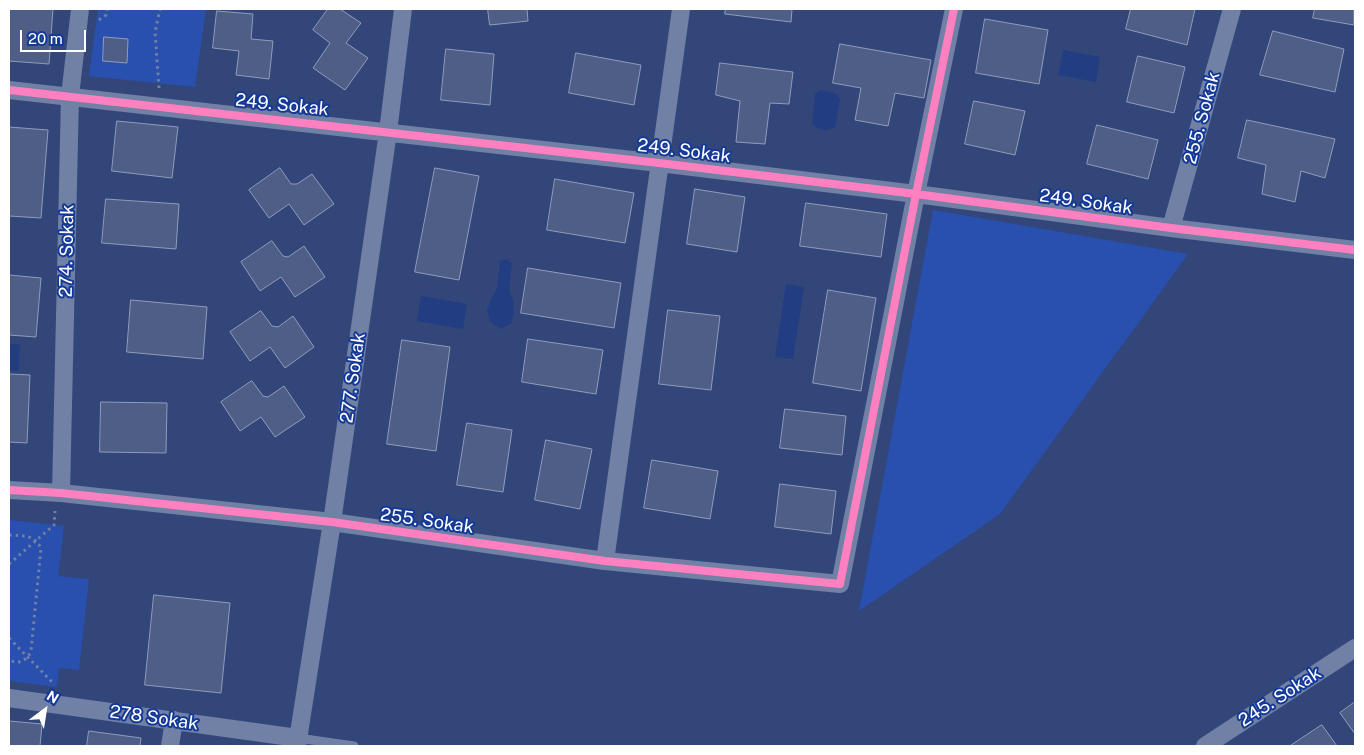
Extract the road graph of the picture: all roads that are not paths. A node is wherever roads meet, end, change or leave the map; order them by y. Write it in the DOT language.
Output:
graph roads {
  1 [pos="80,9"];
  2 [pos="403,9"];
  3 [pos="681,9"];
  4 [pos="954,9"];
  5 [pos="1232,9"];
  6 [pos="9,90"];
  7 [pos="70,96"];
  8 [pos="388,132"];
  9 [pos="659,163"];
  10 [pos="916,194"];
  11 [pos="1171,228"];
  12 [pos="1355,250"];
  13 [pos="9,490"];
  14 [pos="58,493"];
  15 [pos="332,522"];
  16 [pos="605,561"];
  17 [pos="1355,648"];
  18 [pos="9,698"];
  19 [pos="174,720"];
  20 [pos="298,742"];
  21 [pos="170,746"];
  22 [pos="354,746"];
  23 [pos="1205,746"];
  1 -- 7 [label="street, 274. Sokak"];
  2 -- 8 [label="street, 277. Sokak"];
  3 -- 9 [label="street"];
  4 -- 10 [label="street"];
  5 -- 11 [label="street, 255. Sokak"];
  6 -- 7 [label="street, 249. Sokak"];
  7 -- 8 [label="street, 249. Sokak"];
  7 -- 14 [label="street, 274. Sokak"];
  8 -- 9 [label="street, 249. Sokak"];
  8 -- 15 [label="street, 277. Sokak"];
  9 -- 10 [label="street, 249. Sokak"];
  9 -- 16 [label="street"];
  10 -- 11 [label="street, 249. Sokak"];
  10 -- 16 [label="street, 255. Sokak"];
  11 -- 12 [label="street, 249. Sokak"];
  13 -- 14 [label="street, 255. Sokak"];
  14 -- 15 [label="street, 255. Sokak"];
  15 -- 16 [label="street, 255. Sokak"];
  15 -- 20 [label="street, 277. Sokak"];
  17 -- 23 [label="street, 245. Sokak"];
  18 -- 19 [label="street, 278 Sokak"];
  19 -- 20 [label="street, 278 Sokak"];
  19 -- 21 [label="street"];
  20 -- 22 [label="lane"];
}
